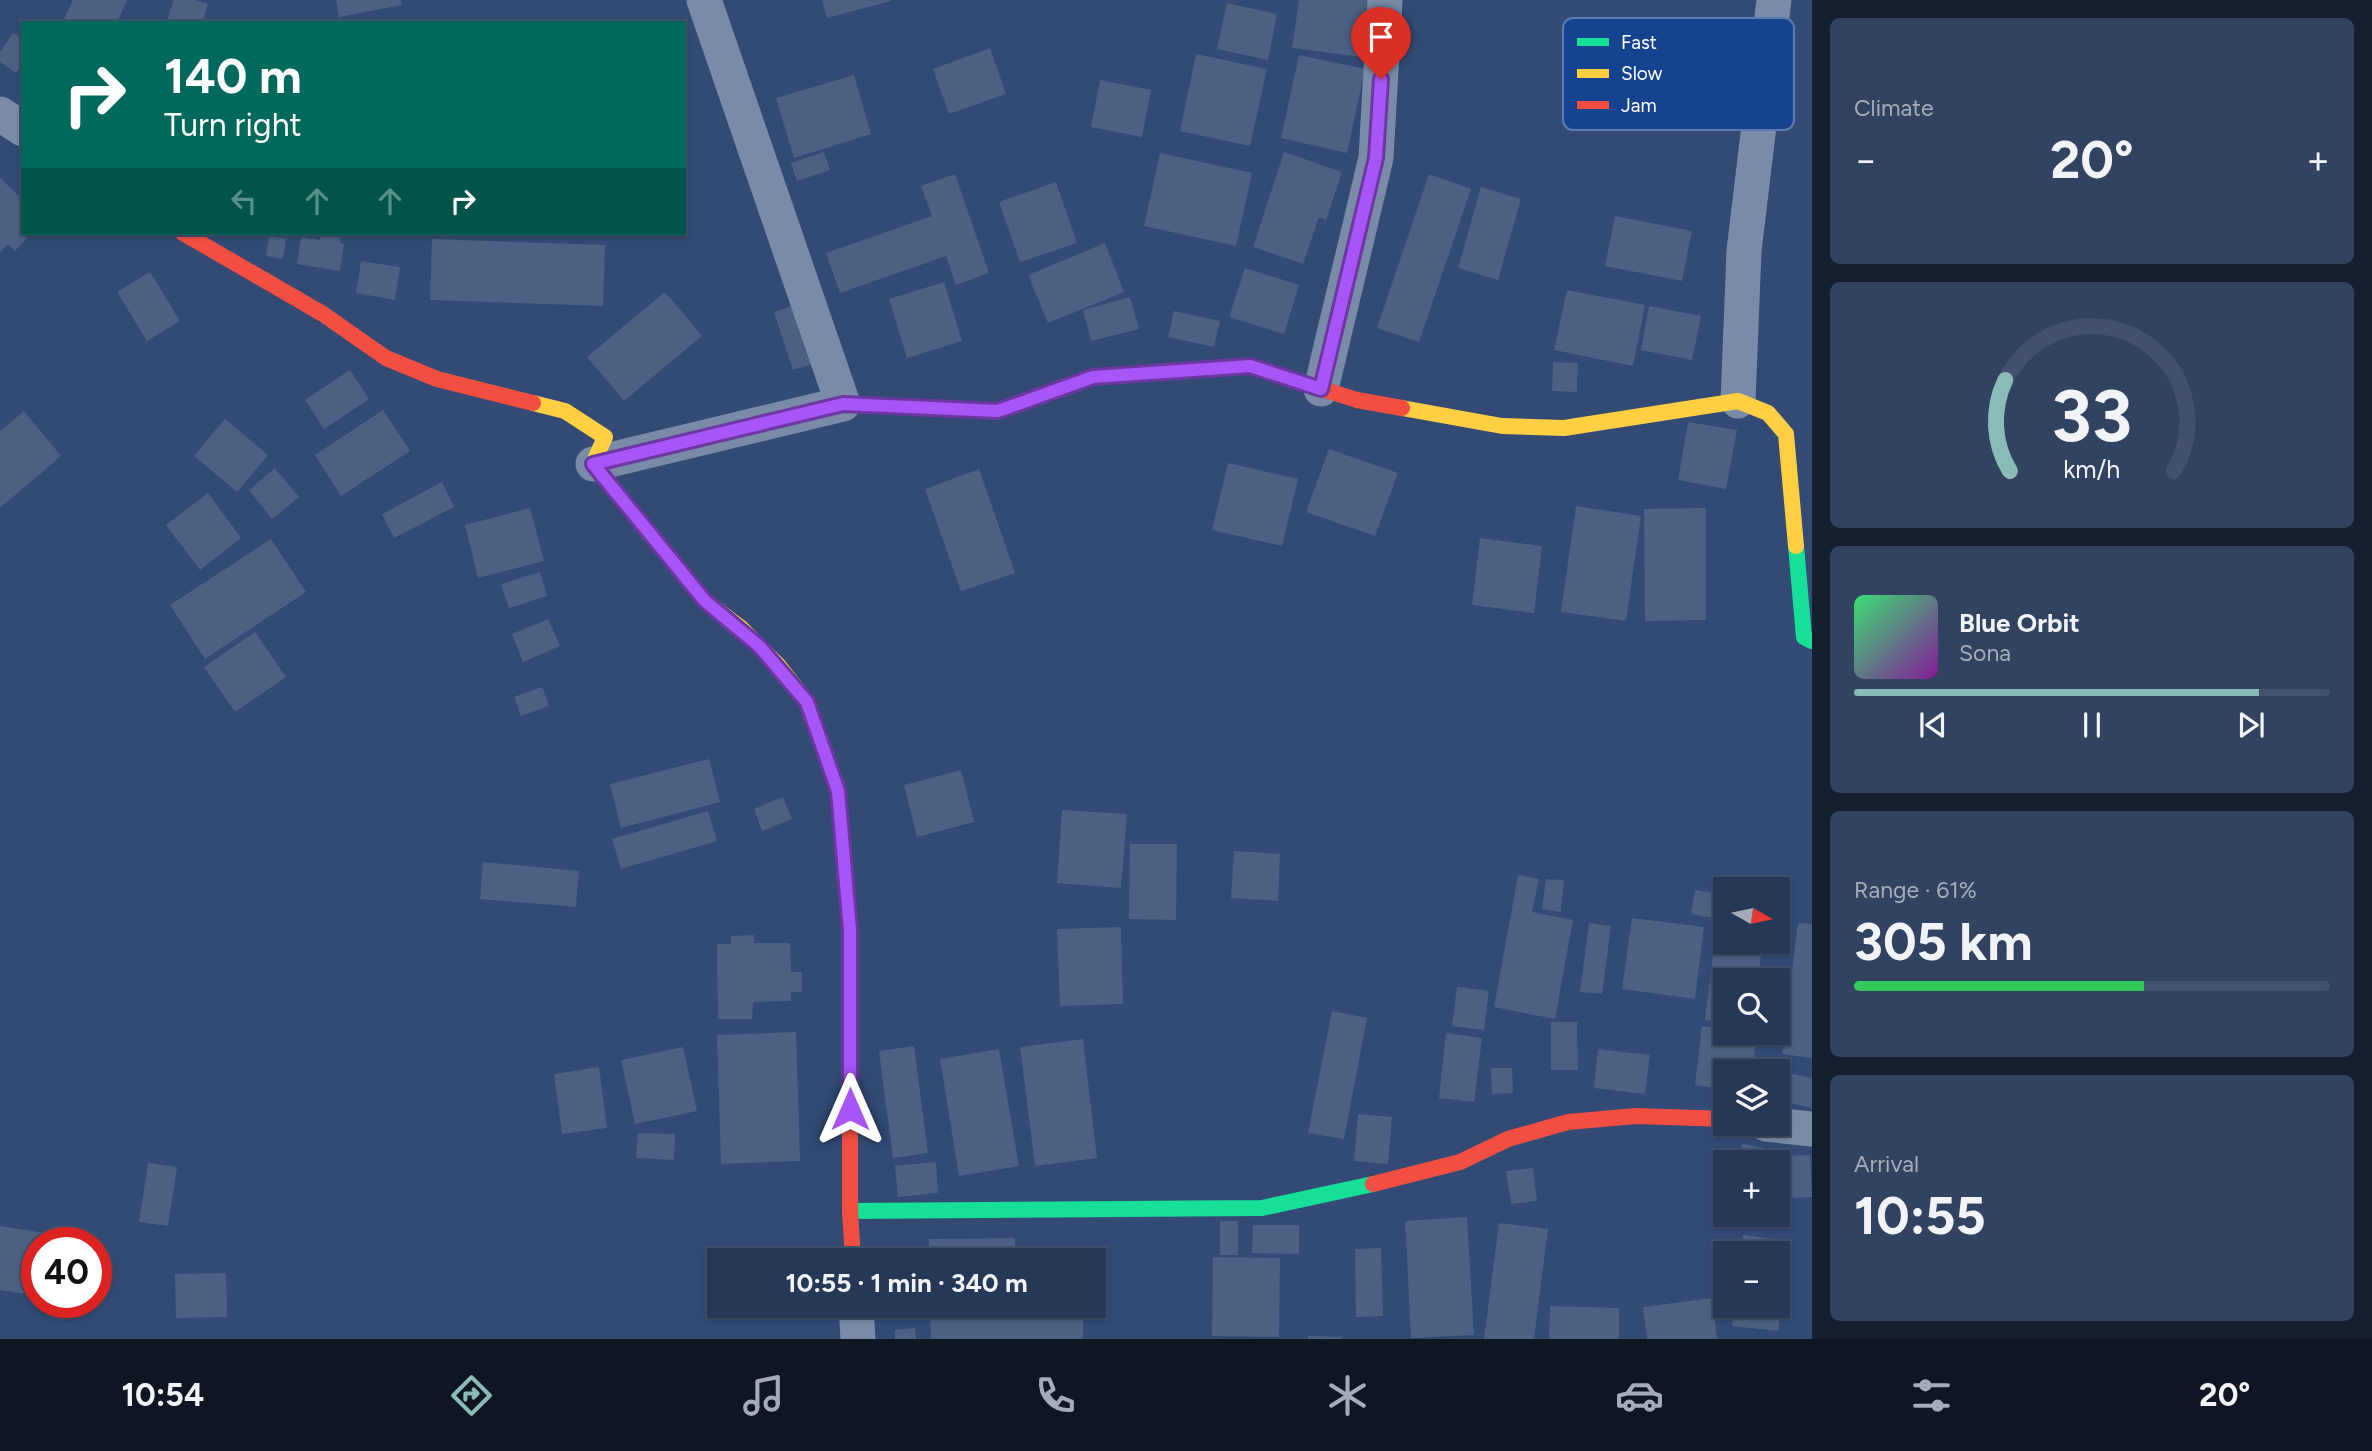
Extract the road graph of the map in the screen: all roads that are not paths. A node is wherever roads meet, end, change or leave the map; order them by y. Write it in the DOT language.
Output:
graph roads {
  1 [pos="704,0"];
  2 [pos="1385,0"];
  3 [pos="1774,0"];
  4 [pos="1772,18"];
  5 [pos="0,114"];
  6 [pos="21,128"];
  7 [pos="1758,130"];
  8 [pos="186,235"];
  9 [pos="1321,389"];
  10 [pos="1738,401"];
  11 [pos="843,404"];
  12 [pos="593,464"];
  13 [pos="1812,641"];
  14 [pos="1713,1119"];
  15 [pos="1790,1127"];
  16 [pos="1812,1129"];
  17 [pos="850,1211"];
  18 [pos="852,1248"];
  19 [pos="857,1318"];
  20 [pos="858,1339"];
  1 -- 11 [label="street"];
  2 -- 9 [label="street"];
  3 -- 4 [label="street"];
  5 -- 6 [label="street"];
  7 -- 10 [label="street"];
  8 -- 12 [label="street"];
  9 -- 10 [label="street"];
  9 -- 11 [label="street"];
  10 -- 13 [label="street"];
  11 -- 12 [label="street"];
  12 -- 17 [label="street"];
  14 -- 17 [label="street"];
  15 -- 16 [label="street"];
  17 -- 18 [label="street"];
  19 -- 20 [label="street"];
}
